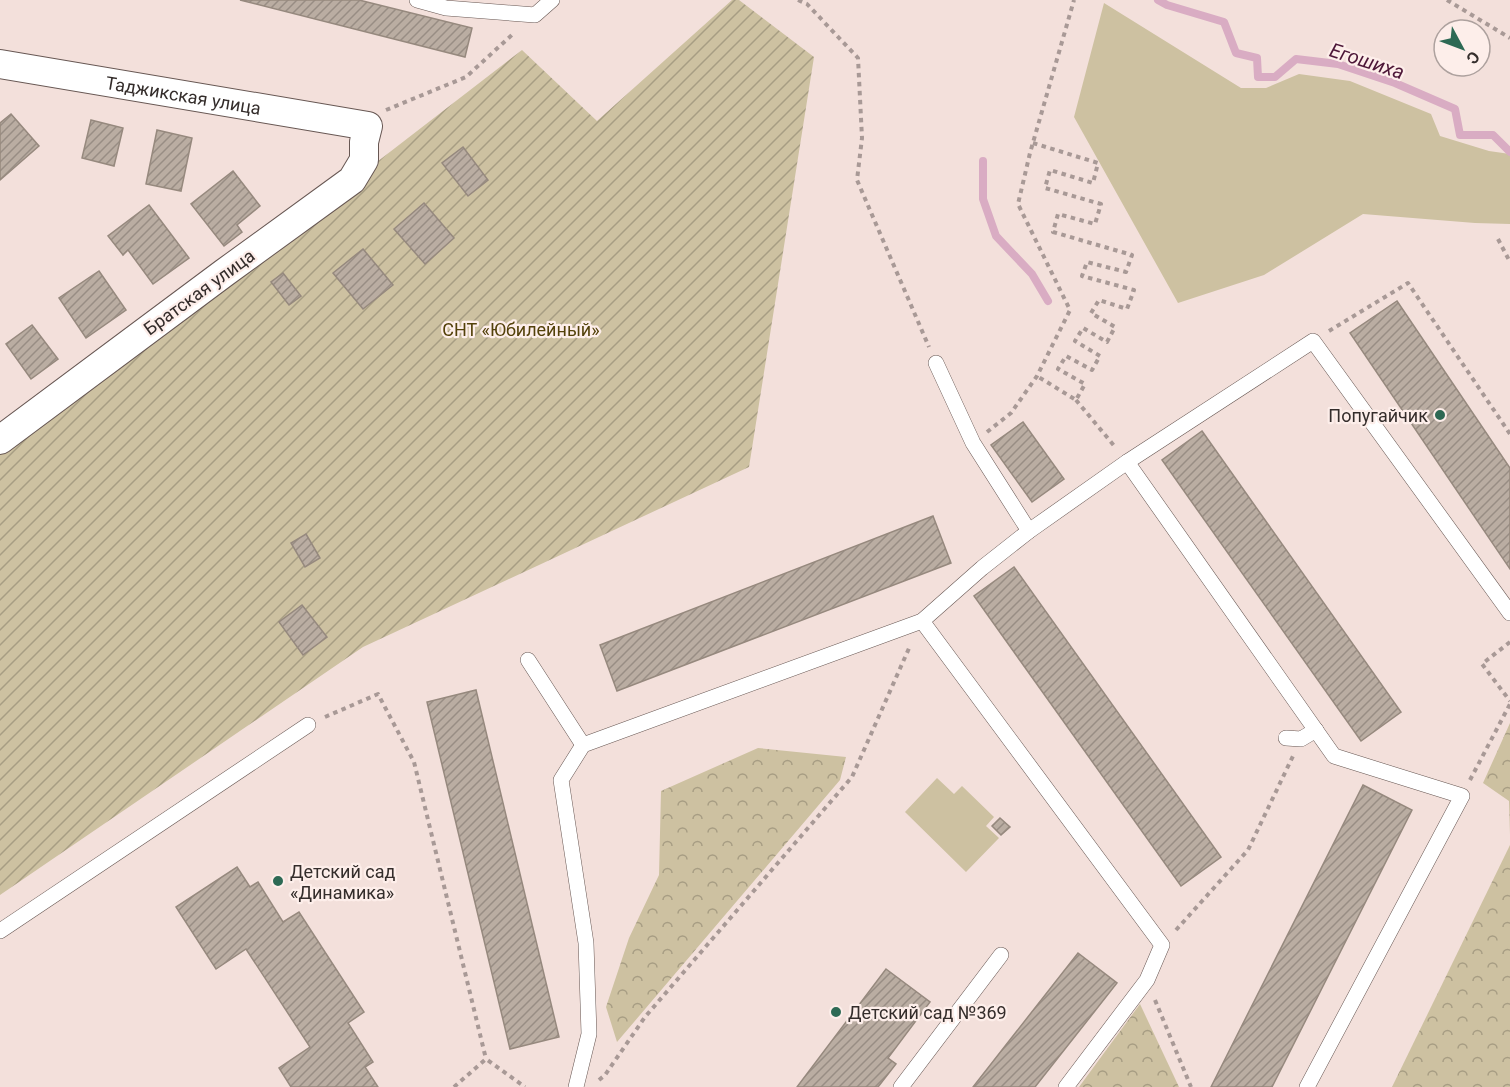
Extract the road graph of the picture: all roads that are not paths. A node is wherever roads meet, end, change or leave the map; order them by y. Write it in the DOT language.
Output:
graph roads {
  1 [pos="417,0"];
  2 [pos="552,0"];
  3 [pos="1,65"];
  4 [pos="368,126"];
  5 [pos="936,363"];
  6 [pos="0,440"];
  7 [pos="1127,462"];
  8 [pos="1029,531"];
  9 [pos="1510,613"];
  10 [pos="922,621"];
  11 [pos="528,660"];
  12 [pos="308,725"];
  13 [pos="1316,730"];
  14 [pos="1293,739"];
  15 [pos="583,746"];
  16 [pos="0,931"];
  17 [pos="1000,955"];
  18 [pos="576,1087"];
  19 [pos="901,1087"];
  20 [pos="1066,1087"];
  21 [pos="1307,1087"];
  1 -- 2 [label="lane"];
  3 -- 4 [label="street, Таджикская улица"];
  4 -- 6 [label="street, Братская улица"];
  5 -- 8 [label="lane"];
  7 -- 8 [label="lane"];
  7 -- 9 [label="lane"];
  7 -- 13 [label="lane"];
  8 -- 10 [label="lane"];
  10 -- 15 [label="lane"];
  10 -- 20 [label="lane"];
  11 -- 15 [label="lane"];
  12 -- 16 [label="lane"];
  13 -- 14 [label="lane"];
  13 -- 21 [label="lane"];
  15 -- 18 [label="lane"];
  17 -- 19 [label="lane"];
}
